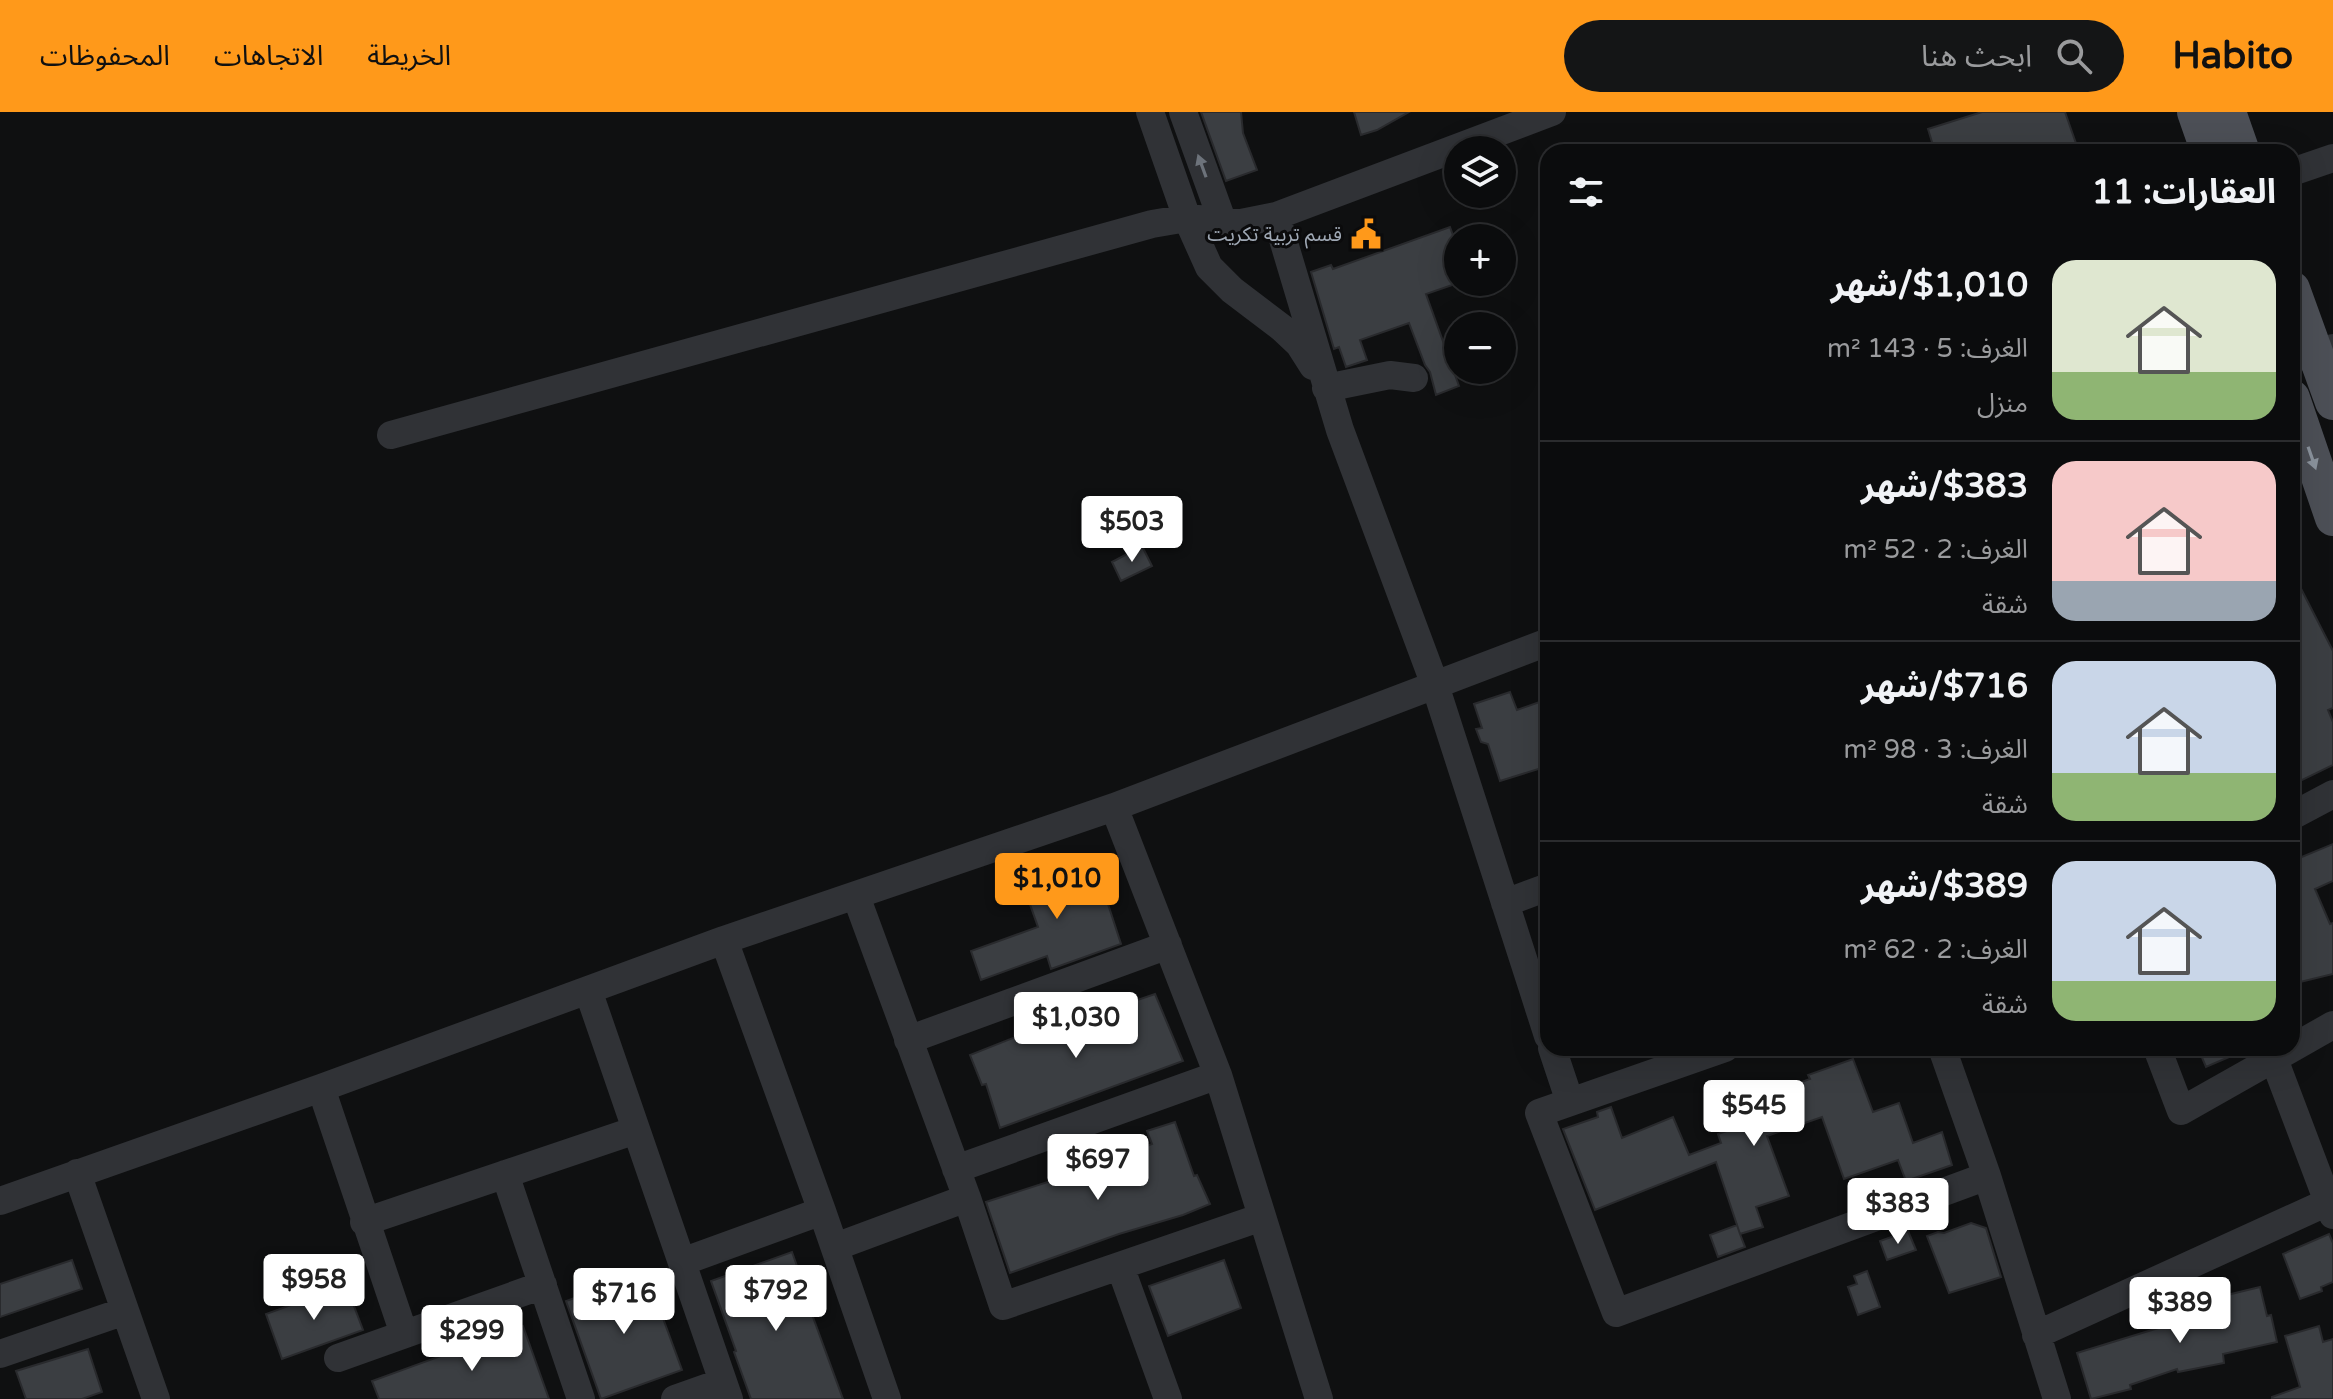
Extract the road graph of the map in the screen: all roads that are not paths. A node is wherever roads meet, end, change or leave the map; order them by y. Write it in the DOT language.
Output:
graph roads {
  1 [pos="1150,112"];
  2 [pos="1183,112"];
  3 [pos="1552,112"];
  4 [pos="2195,112"];
  5 [pos="2228,112"];
  6 [pos="2206,144"];
  7 [pos="2239,144"];
  8 [pos="2333,158"];
  9 [pos="2300,169"];
  10 [pos="1276,216"];
  11 [pos="1187,218"];
  12 [pos="1222,220"];
  13 [pos="2300,313"];
  14 [pos="2313,353"];
  15 [pos="1414,378"];
  16 [pos="1326,388"];
  17 [pos="2333,402"];
  18 [pos="2300,421"];
  19 [pos="391,435"];
  20 [pos="2333,518"];
  21 [pos="1540,645"];
  22 [pos="1435,685"];
  23 [pos="2333,794"];
  24 [pos="1114,807"];
  25 [pos="2300,812"];
  26 [pos="1540,890"];
  27 [pos="856,896"];
  28 [pos="1505,903"];
  29 [pos="724,940"];
  30 [pos="1168,945"];
  31 [pos="588,990"];
  32 [pos="1540,1011"];
  33 [pos="2333,1025"];
  34 [pos="908,1040"];
  35 [pos="2300,1044"];
  36 [pos="1555,1056"];
  37 [pos="1702,1056"];
  38 [pos="1945,1056"];
  39 [pos="2160,1056"];
  40 [pos="2279,1056"];
  41 [pos="2274,1059"];
  42 [pos="1218,1075"];
  43 [pos="321,1088"];
  44 [pos="1570,1102"];
  45 [pos="636,1130"];
  46 [pos="956,1169"];
  47 [pos="77,1173"];
  48 [pos="505,1174"];
  49 [pos="1987,1176"];
  50 [pos="967,1198"];
  51 [pos="0,1201"];
  52 [pos="2331,1209"];
  53 [pos="822,1211"];
  54 [pos="1262,1217"];
  55 [pos="364,1222"];
  56 [pos="835,1247"];
  57 [pos="682,1262"];
  58 [pos="1120,1266"];
  59 [pos="543,1285"];
  60 [pos="125,1311"];
  61 [pos="404,1334"];
  62 [pos="2036,1335"];
  63 [pos="0,1354"];
  64 [pos="338,1358"];
  65 [pos="726,1390"];
  66 [pos="156,1399"];
  67 [pos="581,1399"];
  68 [pos="675,1399"];
  69 [pos="887,1399"];
  70 [pos="1168,1399"];
  71 [pos="1319,1399"];
  72 [pos="2057,1399"];
  1 -- 11 [label="street"];
  12 -- 2 [label="street, one-way"];
  3 -- 10 [label="street"];
  4 -- 6 [label="main road"];
  5 -- 7 [label="main road"];
  8 -- 9 [label="street"];
  10 -- 12 [label="street"];
  10 -- 16 [label="street"];
  11 -- 12 [label="street"];
  11 -- 16 [label="street"];
  11 -- 19 [label="street"];
  13 -- 14 [label="main road"];
  14 -- 17 [label="main road"];
  15 -- 16 [label="street"];
  16 -- 22 [label="street"];
  18 -- 20 [label="main road, one-way"];
  21 -- 22 [label="street"];
  22 -- 24 [label="street"];
  22 -- 28 [label="street"];
  23 -- 25 [label="street"];
  24 -- 27 [label="street"];
  24 -- 30 [label="street"];
  26 -- 28 [label="street"];
  27 -- 29 [label="street"];
  27 -- 34 [label="street"];
  28 -- 32 [label="street"];
  29 -- 31 [label="street"];
  29 -- 53 [label="street"];
  30 -- 34 [label="street"];
  30 -- 42 [label="street"];
  31 -- 43 [label="street"];
  31 -- 45 [label="street"];
  33 -- 35 [label="street"];
  34 -- 46 [label="street"];
  36 -- 44 [label="street"];
  37 -- 44 [label="street"];
  38 -- 49 [label="street"];
  39 -- 41 [label="street"];
  40 -- 41 [label="street"];
  41 -- 52 [label="street"];
  42 -- 46 [label="street"];
  42 -- 54 [label="street"];
  43 -- 47 [label="street"];
  43 -- 55 [label="street"];
  44 -- 49 [label="street"];
  45 -- 48 [label="street"];
  45 -- 57 [label="street"];
  46 -- 50 [label="street"];
  47 -- 51 [label="street"];
  47 -- 60 [label="street"];
  48 -- 55 [label="street"];
  48 -- 59 [label="street"];
  49 -- 62 [label="street"];
  50 -- 56 [label="street"];
  50 -- 58 [label="street"];
  52 -- 62 [label="street"];
  53 -- 56 [label="street"];
  53 -- 57 [label="street"];
  54 -- 58 [label="street"];
  54 -- 71 [label="street"];
  55 -- 61 [label="street"];
  56 -- 69 [label="street"];
  57 -- 65 [label="street"];
  58 -- 70 [label="street"];
  59 -- 61 [label="street"];
  59 -- 67 [label="street"];
  60 -- 63 [label="street"];
  60 -- 66 [label="street"];
  61 -- 64 [label="street"];
  62 -- 72 [label="street"];
  65 -- 68 [label="street"];
}
